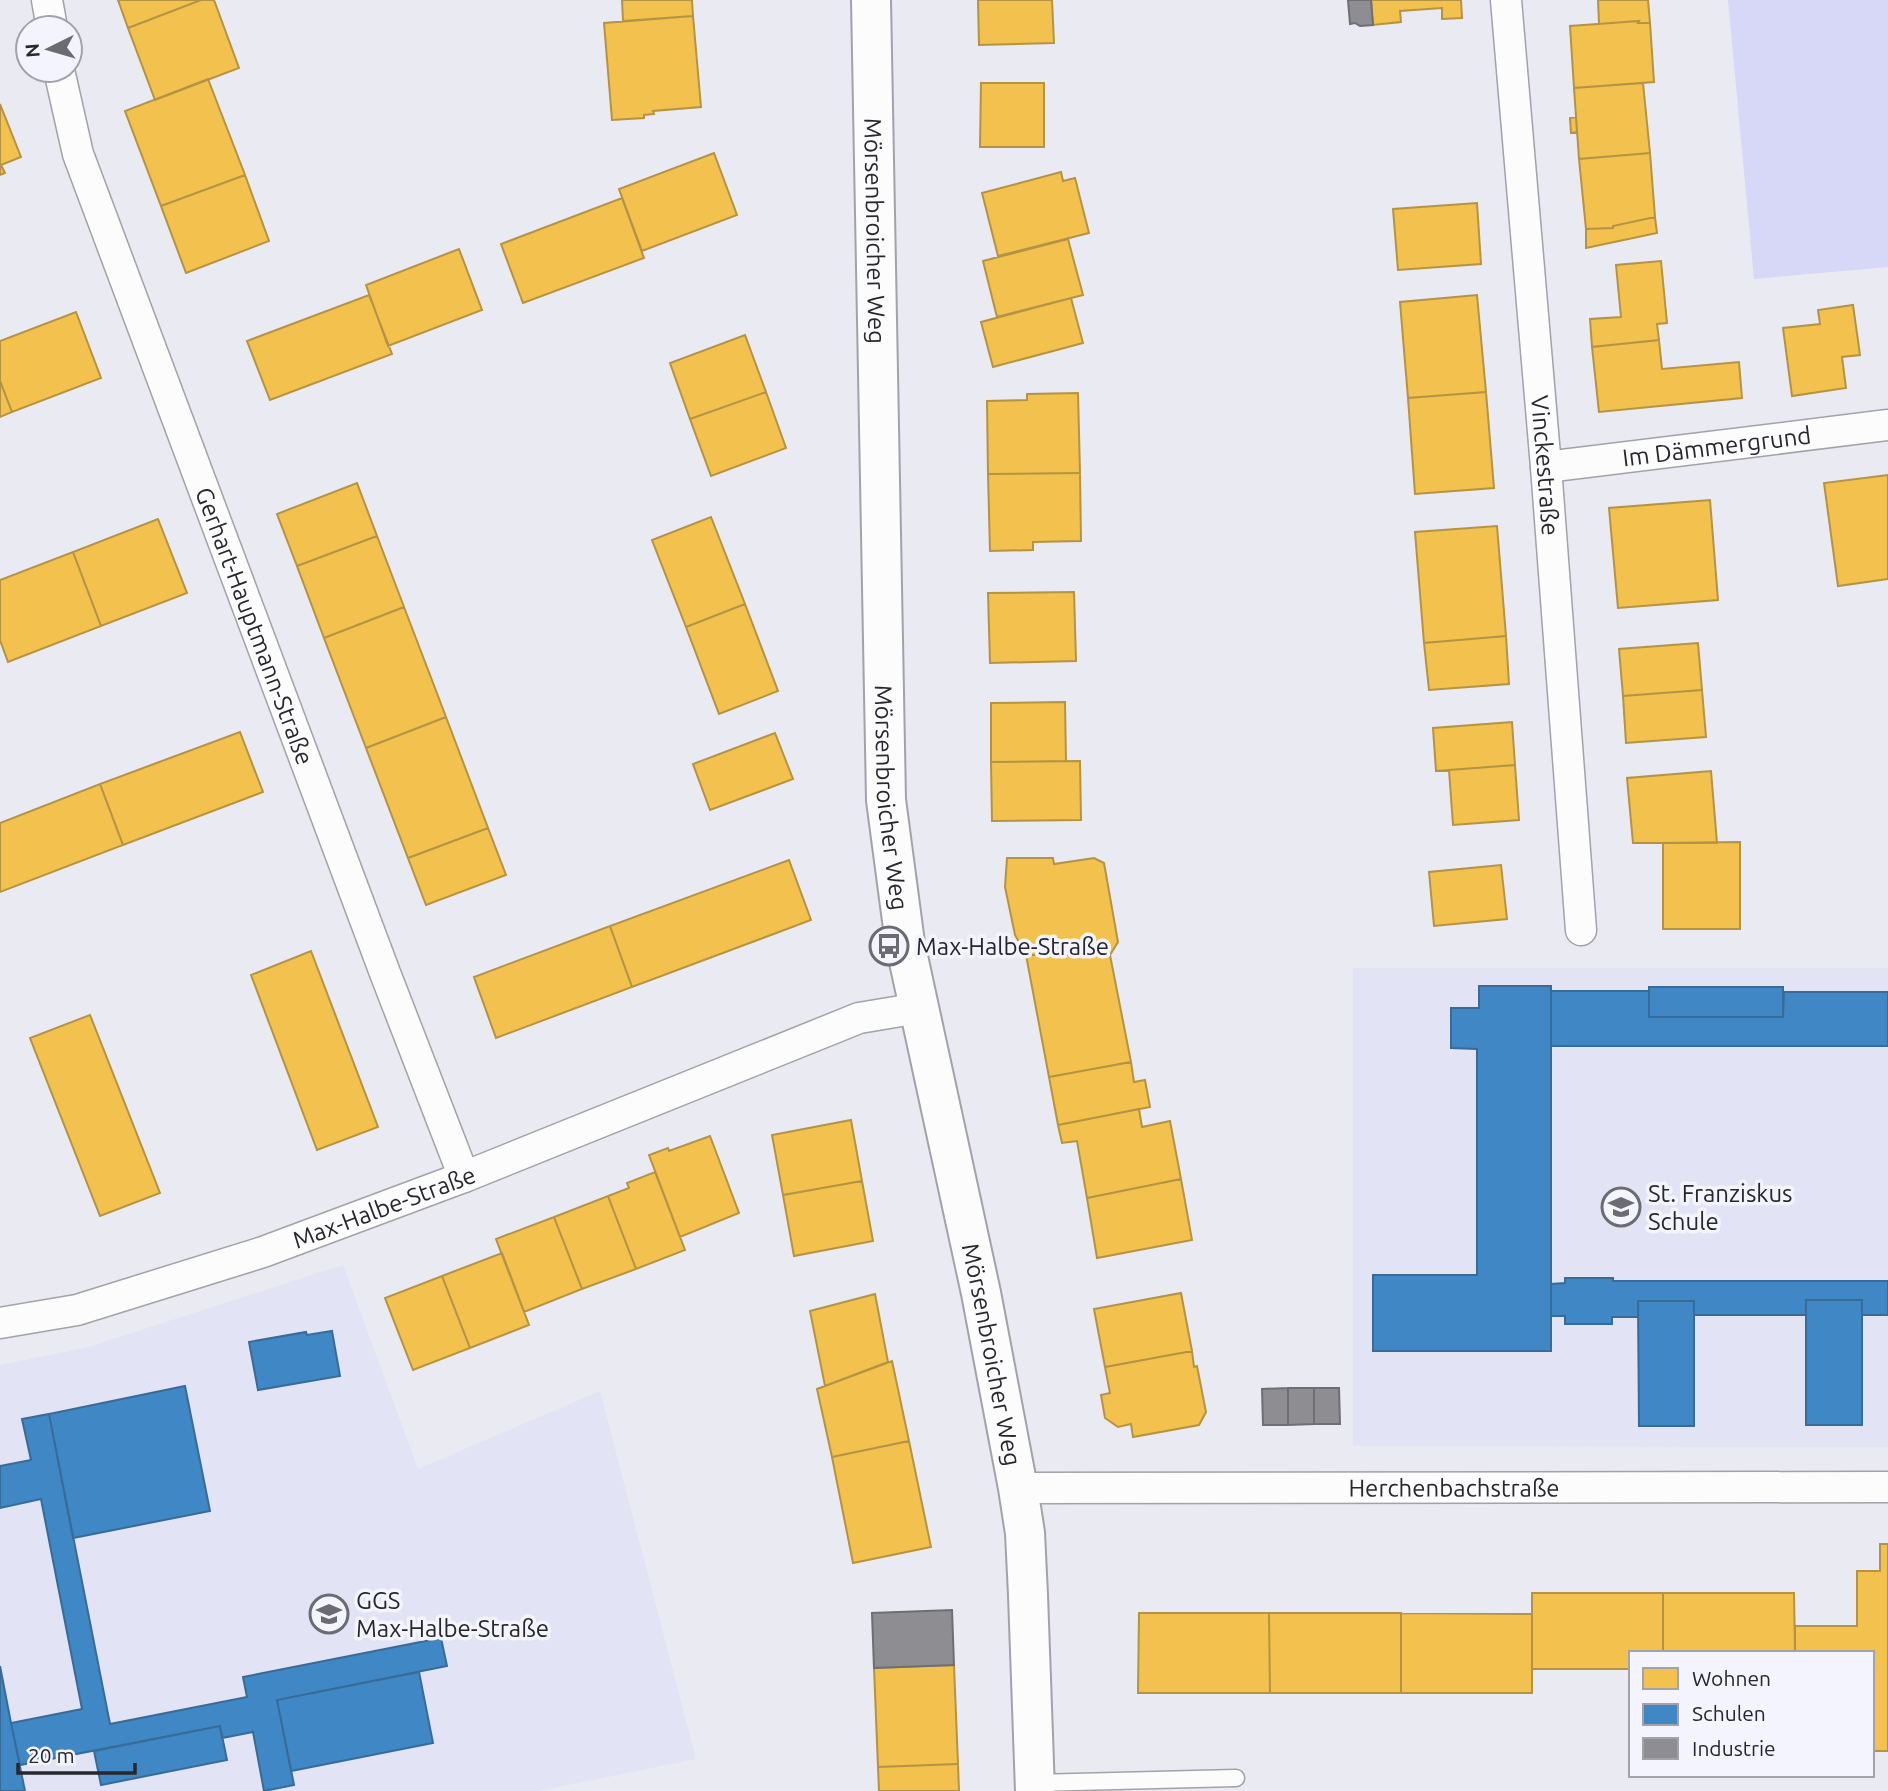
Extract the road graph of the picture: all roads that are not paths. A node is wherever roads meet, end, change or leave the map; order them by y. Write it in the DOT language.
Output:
graph roads {
  1 [pos="871,0"];
  2 [pos="1506,0"];
  3 [pos="62,84"];
  4 [pos="1888,425"];
  5 [pos="1546,467"];
  6 [pos="1581,930"];
  7 [pos="919,1008"];
  8 [pos="464,1177"];
  9 [pos="0,1323"];
  10 [pos="1888,1487"];
  11 [pos="1018,1488"];
  12 [pos="1236,1778"];
  13 [pos="1035,1787"];
  1 -- 7 [label="street, Mörsenbroicher Weg"];
  2 -- 5 [label="street, Vinckestraße"];
  3 -- 8 [label="street, Gerhart-Hauptmann-Straße"];
  4 -- 5 [label="street, Im Dämmergrund"];
  5 -- 6 [label="street, Vinckestraße"];
  7 -- 8 [label="street, Max-Halbe-Straße"];
  7 -- 11 [label="street, Mörsenbroicher Weg"];
  8 -- 9 [label="street, Max-Halbe-Straße"];
  10 -- 11 [label="street, Herchenbachstraße"];
  11 -- 13 [label="street, Mörsenbroicher Weg"];
  12 -- 13 [label="lane"];
}
